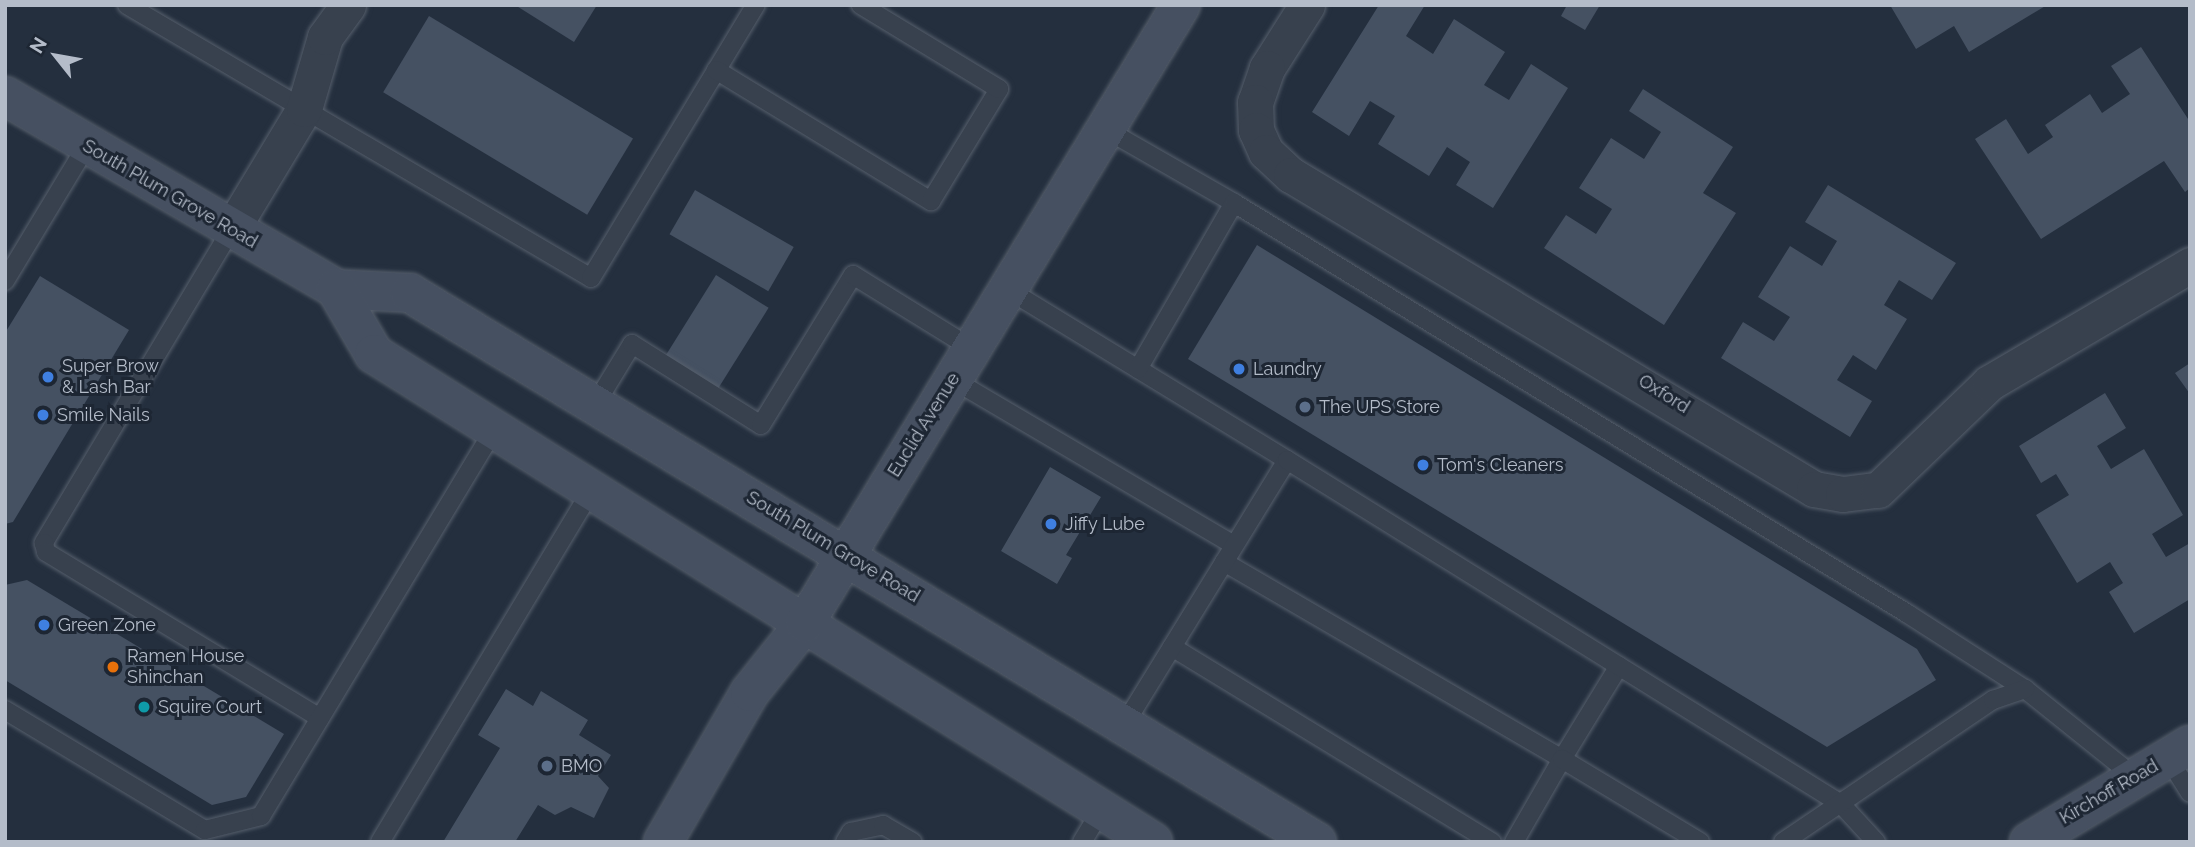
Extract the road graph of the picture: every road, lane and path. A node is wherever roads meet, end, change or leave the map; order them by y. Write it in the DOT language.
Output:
graph roads {
  1 [pos="127,5"];
  2 [pos="348,5"];
  3 [pos="756,5"];
  4 [pos="861,5"];
  5 [pos="1181,5"];
  6 [pos="1307,5"];
  7 [pos="716,70"];
  8 [pos="5,96"];
  9 [pos="304,109"];
  10 [pos="1105,129"];
  11 [pos="87,145"];
  12 [pos="1234,203"];
  13 [pos="231,230"];
  14 [pos="2190,265"];
  15 [pos="5,281"];
  16 [pos="336,289"];
  17 [pos="1007,289"];
  18 [pos="962,363"];
  19 [pos="1138,369"];
  20 [pos="596,403"];
  21 [pos="494,429"];
  22 [pos="1287,460"];
  23 [pos="592,489"];
  24 [pos="1234,545"];
  25 [pos="845,555"];
  26 [pos="1224,562"];
  27 [pos="805,623"];
  28 [pos="1172,647"];
  29 [pos="1619,666"];
  30 [pos="2025,689"];
  31 [pos="5,710"];
  32 [pos="320,718"];
  33 [pos="1124,725"];
  34 [pos="2179,751"];
  35 [pos="1562,759"];
  36 [pos="2135,777"];
  37 [pos="2190,793"];
  38 [pos="1841,804"];
  39 [pos="1092,826"];
  40 [pos="380,842"];
  41 [pos="663,842"];
  42 [pos="845,842"];
  43 [pos="912,842"];
  44 [pos="1153,842"];
  45 [pos="1317,842"];
  46 [pos="1492,842"];
  47 [pos="1514,842"];
  48 [pos="1700,842"];
  49 [pos="1783,842"];
  50 [pos="1876,842"];
  51 [pos="2029,842"];
  1 -- 9 [label="lane"];
  2 -- 9 [label="street"];
  3 -- 7 [label="lane"];
  4 -- 7 [label="lane"];
  5 -- 10 [label="main road, Euclid Avenue"];
  6 -- 14 [label="street, Oxford"];
  7 -- 9 [label="lane"];
  8 -- 11 [label="main road, South Plum Grove Road"];
  9 -- 13 [label="street"];
  10 -- 12 [label="lane"];
  10 -- 17 [label="main road, Euclid Avenue"];
  11 -- 13 [label="main road, South Plum Grove Road"];
  11 -- 15 [label="lane"];
  12 -- 19 [label="lane"];
  12 -- 30 [label="lane"];
  13 -- 16 [label="main road, South Plum Grove Road"];
  13 -- 32 [label="lane"];
  16 -- 20 [label="main road, South Plum Grove Road"];
  16 -- 21 [label="main road"];
  17 -- 18 [label="main road, Euclid Avenue"];
  17 -- 19 [label="lane"];
  18 -- 20 [label="lane"];
  18 -- 24 [label="lane"];
  18 -- 25 [label="main road, Euclid Avenue"];
  19 -- 22 [label="lane"];
  20 -- 25 [label="main road, South Plum Grove Road"];
  21 -- 23 [label="main road"];
  21 -- 32 [label="lane"];
  22 -- 24 [label="lane"];
  22 -- 29 [label="lane"];
  23 -- 27 [label="main road"];
  23 -- 40 [label="lane"];
  24 -- 26 [label="lane"];
  25 -- 27 [label="main road, Euclid Avenue"];
  25 -- 33 [label="main road, South Plum Grove Road"];
  26 -- 28 [label="lane"];
  26 -- 35 [label="lane"];
  27 -- 39 [label="main road"];
  27 -- 41 [label="main road, Euclid Avenue"];
  28 -- 33 [label="lane"];
  28 -- 46 [label="lane"];
  29 -- 35 [label="lane"];
  29 -- 38 [label="lane"];
  30 -- 36 [label="lane"];
  30 -- 38 [label="lane"];
  31 -- 32 [label="lane"];
  33 -- 45 [label="main road, South Plum Grove Road"];
  34 -- 36 [label="main road, Kirchoff Road"];
  34 -- 37 [label="lane"];
  35 -- 47 [label="lane"];
  35 -- 48 [label="lane"];
  36 -- 51 [label="main road, Kirchoff Road"];
  38 -- 49 [label="lane"];
  38 -- 50 [label="lane"];
  39 -- 44 [label="main road"];
  42 -- 43 [label="lane"];
}
